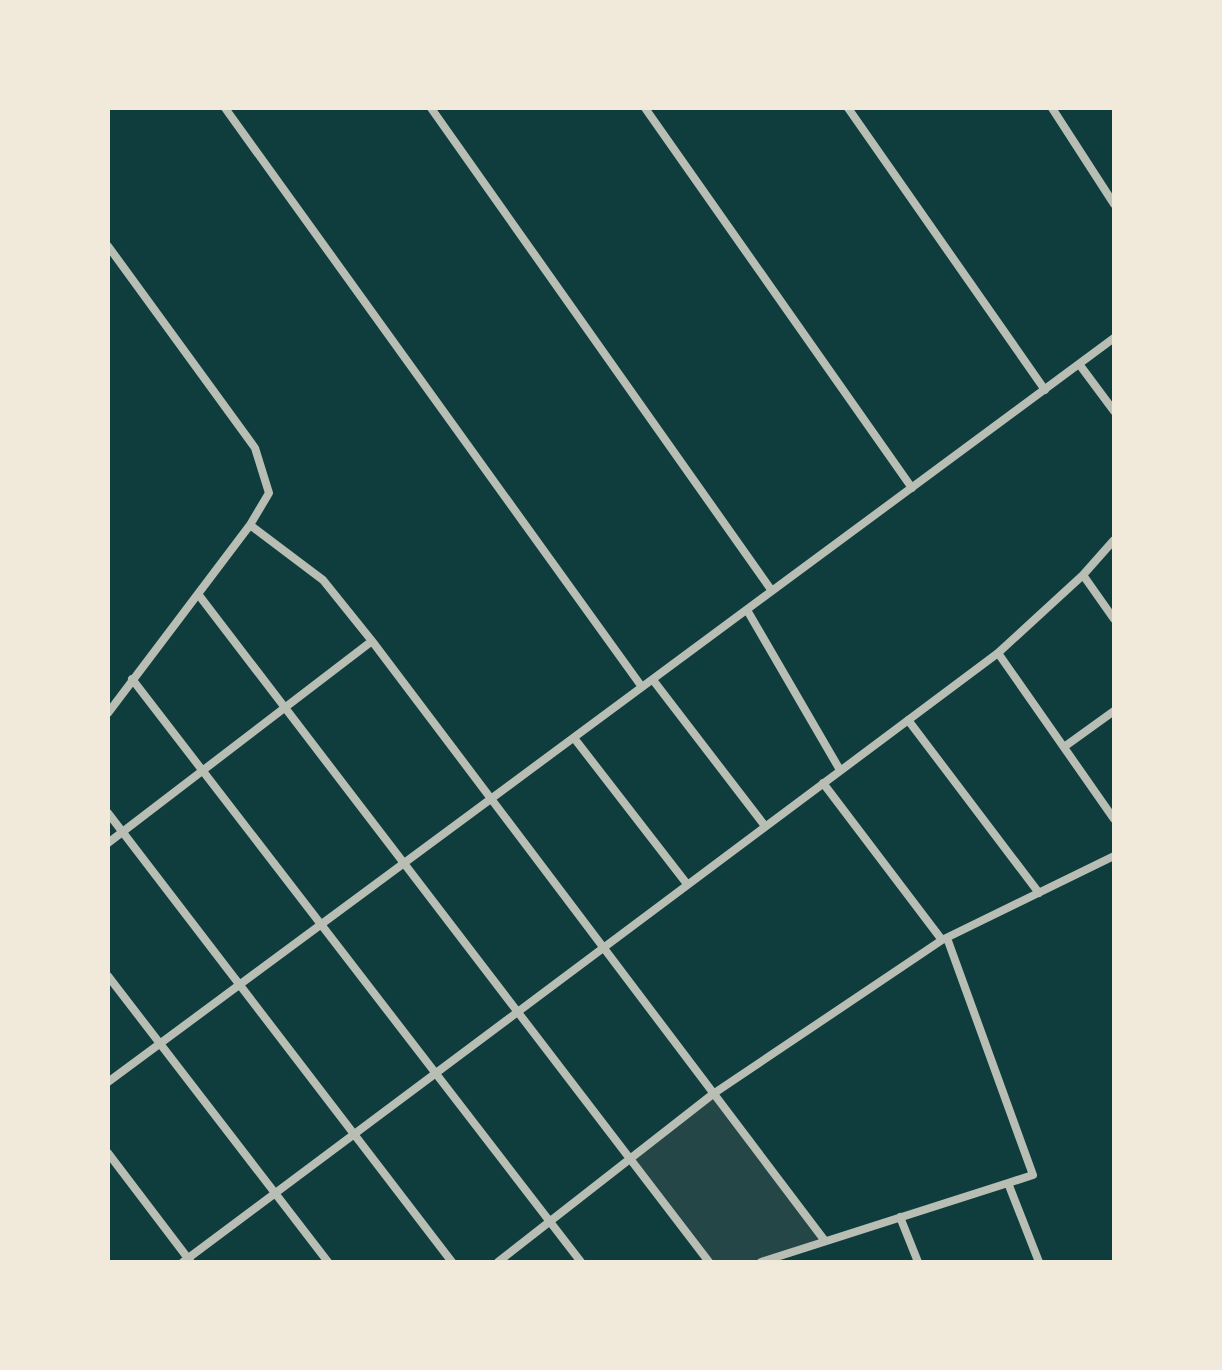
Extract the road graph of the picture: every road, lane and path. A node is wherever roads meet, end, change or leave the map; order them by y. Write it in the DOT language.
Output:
graph roads {
  1 [pos="225,108"];
  2 [pos="431,108"];
  3 [pos="645,108"];
  4 [pos="848,108"];
  5 [pos="1052,108"];
  6 [pos="1114,204"];
  7 [pos="108,246"];
  8 [pos="1114,338"];
  9 [pos="1079,364"];
  10 [pos="1045,390"];
  11 [pos="1114,411"];
  12 [pos="912,488"];
  13 [pos="250,525"];
  14 [pos="1114,540"];
  15 [pos="1083,575"];
  16 [pos="772,591"];
  17 [pos="198,594"];
  18 [pos="747,610"];
  19 [pos="1114,619"];
  20 [pos="372,641"];
  21 [pos="998,653"];
  22 [pos="132,679"];
  23 [pos="653,680"];
  24 [pos="642,687"];
  25 [pos="285,707"];
  26 [pos="1114,711"];
  27 [pos="108,713"];
  28 [pos="908,720"];
  29 [pos="574,738"];
  30 [pos="1064,747"];
  31 [pos="203,770"];
  32 [pos="840,770"];
  33 [pos="823,783"];
  34 [pos="491,799"];
  35 [pos="108,813"];
  36 [pos="1114,819"];
  37 [pos="765,826"];
  38 [pos="122,832"];
  39 [pos="108,843"];
  40 [pos="1114,856"];
  41 [pos="404,863"];
  42 [pos="687,884"];
  43 [pos="1039,893"];
  44 [pos="322,924"];
  45 [pos="944,939"];
  46 [pos="604,947"];
  47 [pos="108,976"];
  48 [pos="240,985"];
  49 [pos="517,1012"];
  50 [pos="161,1044"];
  51 [pos="436,1073"];
  52 [pos="108,1082"];
  53 [pos="713,1094"];
  54 [pos="353,1134"];
  55 [pos="108,1153"];
  56 [pos="631,1160"];
  57 [pos="1008,1183"];
  58 [pos="275,1193"];
  59 [pos="900,1217"];
  60 [pos="550,1221"];
  61 [pos="825,1241"];
  62 [pos="187,1261"];
  63 [pos="328,1262"];
  64 [pos="452,1262"];
  65 [pos="498,1262"];
  66 [pos="581,1262"];
  67 [pos="709,1262"];
  68 [pos="761,1262"];
  69 [pos="918,1262"];
  70 [pos="1039,1262"];
  1 -- 24 [label="street"];
  2 -- 16 [label="street"];
  3 -- 12 [label="street"];
  4 -- 10 [label="street"];
  5 -- 6 [label="street"];
  7 -- 13 [label="street"];
  8 -- 9 [label="street"];
  9 -- 10 [label="street"];
  9 -- 11 [label="street"];
  10 -- 12 [label="street"];
  12 -- 16 [label="street"];
  13 -- 17 [label="street"];
  13 -- 20 [label="street"];
  14 -- 15 [label="street"];
  15 -- 19 [label="street"];
  15 -- 21 [label="street"];
  16 -- 18 [label="street"];
  17 -- 22 [label="street"];
  17 -- 25 [label="street"];
  18 -- 23 [label="street"];
  18 -- 32 [label="street"];
  20 -- 25 [label="street"];
  20 -- 34 [label="street"];
  21 -- 28 [label="street"];
  21 -- 30 [label="street"];
  22 -- 27 [label="street"];
  22 -- 31 [label="street"];
  23 -- 24 [label="street"];
  23 -- 37 [label="street"];
  24 -- 29 [label="street"];
  25 -- 31 [label="street"];
  25 -- 41 [label="street"];
  26 -- 30 [label="street"];
  28 -- 32 [label="street"];
  28 -- 43 [label="street"];
  29 -- 34 [label="street"];
  29 -- 42 [label="street"];
  30 -- 36 [label="street"];
  31 -- 38 [label="street"];
  31 -- 44 [label="street"];
  32 -- 33 [label="street"];
  33 -- 37 [label="street"];
  33 -- 45 [label="street"];
  34 -- 41 [label="street"];
  34 -- 46 [label="street"];
  35 -- 38 [label="street"];
  37 -- 42 [label="street"];
  38 -- 39 [label="street"];
  38 -- 48 [label="street"];
  40 -- 43 [label="street"];
  41 -- 44 [label="street"];
  41 -- 49 [label="street"];
  42 -- 46 [label="street"];
  43 -- 45 [label="street"];
  44 -- 48 [label="street"];
  44 -- 51 [label="street"];
  45 -- 53 [label="street"];
  45 -- 57 [label="street"];
  46 -- 49 [label="street"];
  46 -- 53 [label="street"];
  47 -- 50 [label="street"];
  48 -- 50 [label="street"];
  48 -- 54 [label="street"];
  49 -- 51 [label="street"];
  49 -- 56 [label="street"];
  50 -- 52 [label="street"];
  50 -- 58 [label="street"];
  51 -- 54 [label="street"];
  51 -- 60 [label="street"];
  53 -- 56 [label="street"];
  53 -- 61 [label="street"];
  54 -- 58 [label="street"];
  54 -- 64 [label="street"];
  55 -- 62 [label="street"];
  56 -- 60 [label="street"];
  56 -- 67 [label="street"];
  57 -- 59 [label="street"];
  57 -- 70 [label="street"];
  58 -- 62 [label="street"];
  58 -- 63 [label="street"];
  59 -- 61 [label="street"];
  59 -- 69 [label="street"];
  60 -- 65 [label="street"];
  60 -- 66 [label="street"];
  61 -- 68 [label="street"];
}
